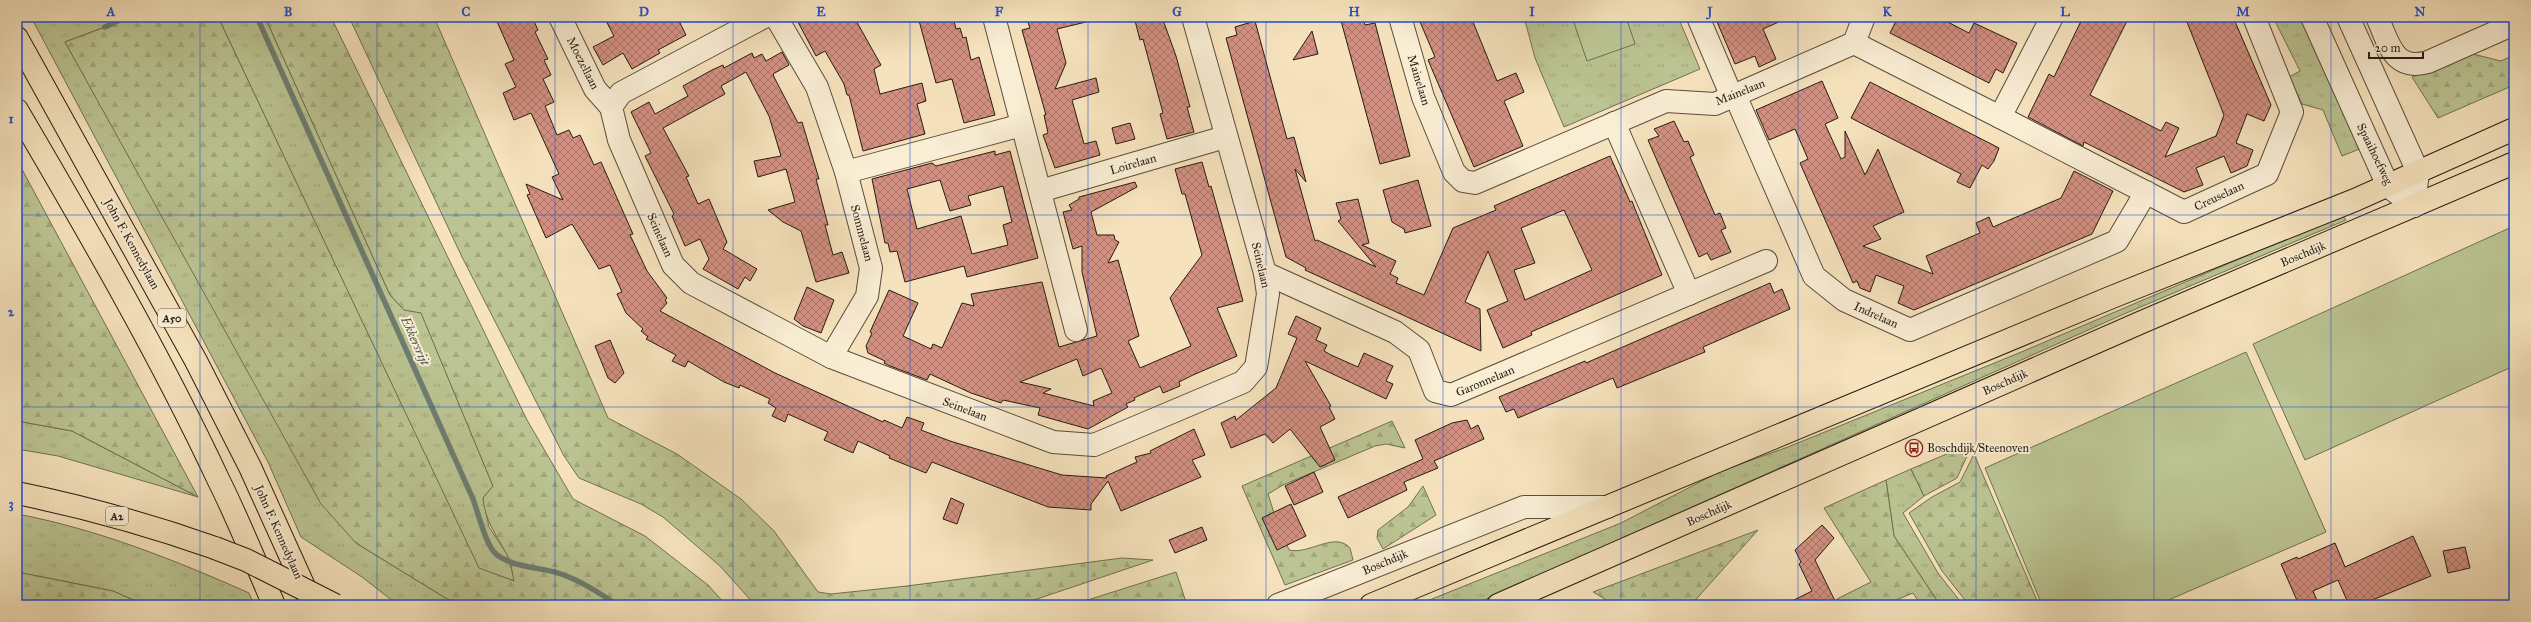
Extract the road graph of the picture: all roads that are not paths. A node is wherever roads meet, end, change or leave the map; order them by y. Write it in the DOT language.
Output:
graph roads {
  1 [pos="560,17"];
  2 [pos="764,17"];
  3 [pos="776,17"];
  4 [pos="994,17"];
  5 [pos="1193,17"];
  6 [pos="1400,17"];
  7 [pos="1698,17"];
  8 [pos="1864,17"];
  9 [pos="2052,17"];
  10 [pos="2254,17"];
  11 [pos="2312,17"];
  12 [pos="2348,17"];
  13 [pos="2377,17"];
  14 [pos="2514,24"];
  15 [pos="17,38"];
  16 [pos="1854,43"];
  17 [pos="1733,96"];
  18 [pos="610,107"];
  19 [pos="17,110"];
  20 [pos="2000,117"];
  21 [pos="1614,123"];
  22 [pos="1022,125"];
  23 [pos="2514,129"];
  24 [pos="1226,138"];
  25 [pos="2514,163"];
  26 [pos="846,172"];
  27 [pos="2418,172"];
  28 [pos="2388,186"];
  29 [pos="1040,191"];
  30 [pos="2146,192"];
  31 [pos="2414,206"];
  32 [pos="1766,261"];
  33 [pos="1265,273"];
  34 [pos="1689,294"];
  35 [pos="1076,330"];
  36 [pos="831,357"];
  37 [pos="17,493"];
  38 [pos="1610,507"];
  39 [pos="274,605"];
  40 [pos="312,605"];
  41 [pos="335,605"];
  42 [pos="1278,605"];
  43 [pos="1371,605"];
  44 [pos="1498,605"];
  1 -- 18 [label="street, Moezellaan"];
  2 -- 18 [label="street"];
  3 -- 26 [label="street, Sommelaan"];
  4 -- 22 [label="street"];
  5 -- 24 [label="street, Seinelaan"];
  6 -- 21 [label="street, Mainelaan"];
  7 -- 17 [label="street, Indrelaan"];
  8 -- 16 [label="street"];
  9 -- 20 [label="street"];
  10 -- 30 [label="street, Creuselaan"];
  11 -- 28 [label="street, Spaaihoefweg"];
  12 -- 27 [label="street"];
  13 -- 14 [label="street"];
  15 -- 40 [label="main road, John F. Kennedylaan / A50"];
  16 -- 17 [label="street, Mainelaan"];
  16 -- 20 [label="street"];
  17 -- 21 [label="street, Mainelaan"];
  17 -- 30 [label="street, Indrelaan"];
  18 -- 36 [label="street, Seinelaan"];
  19 -- 39 [label="main road, A50"];
  20 -- 30 [label="street, Creuselaan"];
  21 -- 34 [label="street"];
  22 -- 26 [label="street"];
  22 -- 29 [label="street"];
  23 -- 27 [label="main road, Boschdijk"];
  24 -- 29 [label="street, Loirelaan"];
  24 -- 33 [label="street, Seinelaan"];
  25 -- 31 [label="main road, Boschdijk"];
  26 -- 36 [label="street, Sommelaan"];
  27 -- 28 [label="main road, Boschdijk"];
  27 -- 31 [label="street"];
  28 -- 31 [label="street, Spaaihoefweg"];
  28 -- 38 [label="main road, Boschdijk"];
  29 -- 35 [label="street"];
  31 -- 44 [label="main road, Boschdijk"];
  32 -- 34 [label="street, Garonnelaan"];
  33 -- 34 [label="street, Garonnelaan"];
  33 -- 36 [label="street, Seinelaan"];
  37 -- 41 [label="main road, A2, bridge"];
  38 -- 42 [label="street, Boschdijk"];
  38 -- 43 [label="main road, Boschdijk"];
}
